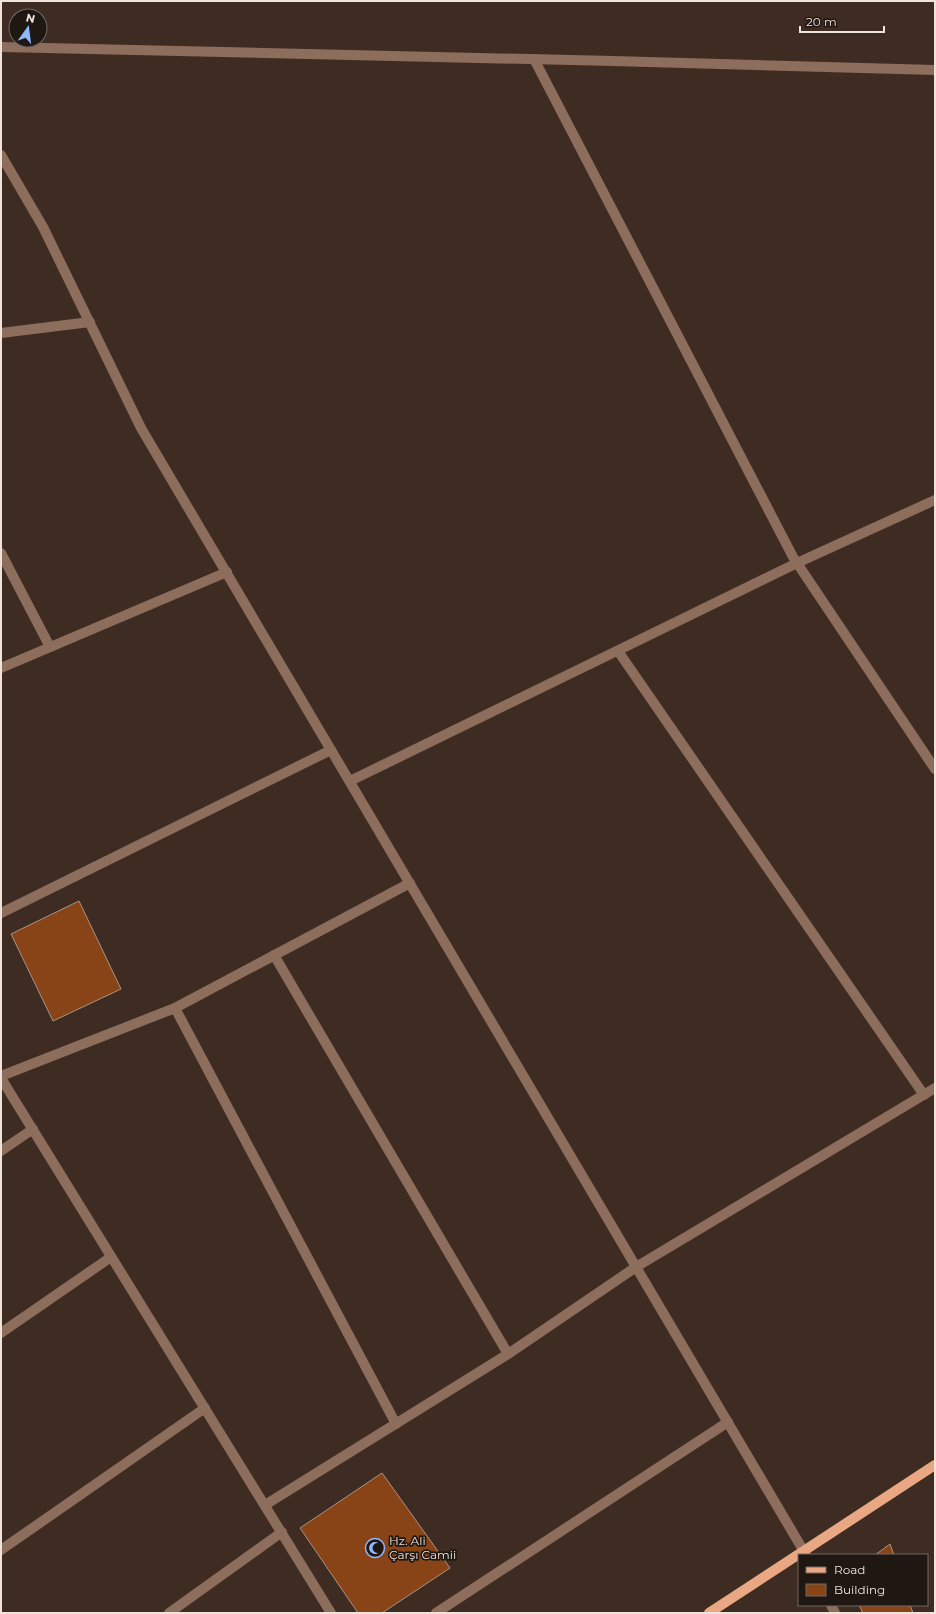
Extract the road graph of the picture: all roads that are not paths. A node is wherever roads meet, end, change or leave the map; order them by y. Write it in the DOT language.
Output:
graph roads {
  1 [pos="1,47"];
  2 [pos="534,59"];
  3 [pos="935,70"];
  4 [pos="1,155"];
  5 [pos="90,322"];
  6 [pos="1,334"];
  7 [pos="935,500"];
  8 [pos="1,553"];
  9 [pos="797,563"];
  10 [pos="227,572"];
  11 [pos="50,647"];
  12 [pos="618,651"];
  13 [pos="1,668"];
  14 [pos="331,750"];
  15 [pos="935,769"];
  16 [pos="350,781"];
  17 [pos="410,883"];
  18 [pos="1,913"];
  19 [pos="274,955"];
  20 [pos="175,1008"];
  21 [pos="1,1077"];
  22 [pos="935,1088"];
  23 [pos="924,1095"];
  24 [pos="32,1130"];
  25 [pos="1,1151"];
  26 [pos="111,1257"];
  27 [pos="636,1267"];
  28 [pos="1,1333"];
  29 [pos="508,1354"];
  30 [pos="205,1408"];
  31 [pos="728,1422"];
  32 [pos="396,1424"];
  33 [pos="935,1465"];
  34 [pos="264,1505"];
  35 [pos="282,1532"];
  36 [pos="1,1550"];
  37 [pos="805,1553"];
  38 [pos="798,1557"];
  39 [pos="169,1613"];
  40 [pos="331,1613"];
  41 [pos="436,1613"];
  42 [pos="709,1613"];
  1 -- 2 [label="street"];
  2 -- 3 [label="street"];
  2 -- 9 [label="street"];
  4 -- 5 [label="street"];
  5 -- 6 [label="street"];
  5 -- 10 [label="street"];
  7 -- 9 [label="street"];
  8 -- 11 [label="street"];
  9 -- 12 [label="street"];
  9 -- 15 [label="street"];
  10 -- 11 [label="street"];
  10 -- 14 [label="street"];
  11 -- 13 [label="street"];
  12 -- 16 [label="street"];
  12 -- 23 [label="street"];
  14 -- 16 [label="street"];
  14 -- 18 [label="street"];
  16 -- 17 [label="street"];
  17 -- 19 [label="street"];
  17 -- 27 [label="street"];
  19 -- 20 [label="street"];
  19 -- 29 [label="street"];
  20 -- 21 [label="street"];
  20 -- 32 [label="street"];
  21 -- 24 [label="street"];
  22 -- 23 [label="street"];
  23 -- 27 [label="street"];
  24 -- 25 [label="street"];
  24 -- 26 [label="street"];
  26 -- 28 [label="street"];
  26 -- 30 [label="street"];
  27 -- 29 [label="street"];
  27 -- 31 [label="street"];
  29 -- 32 [label="street"];
  30 -- 34 [label="street"];
  30 -- 36 [label="street"];
  31 -- 37 [label="street"];
  31 -- 41 [label="street"];
  32 -- 34 [label="street"];
  33 -- 37 [label="main road"];
  34 -- 35 [label="street"];
  35 -- 39 [label="street"];
  35 -- 40 [label="street"];
  38 -- 42 [label="main road"];
}
